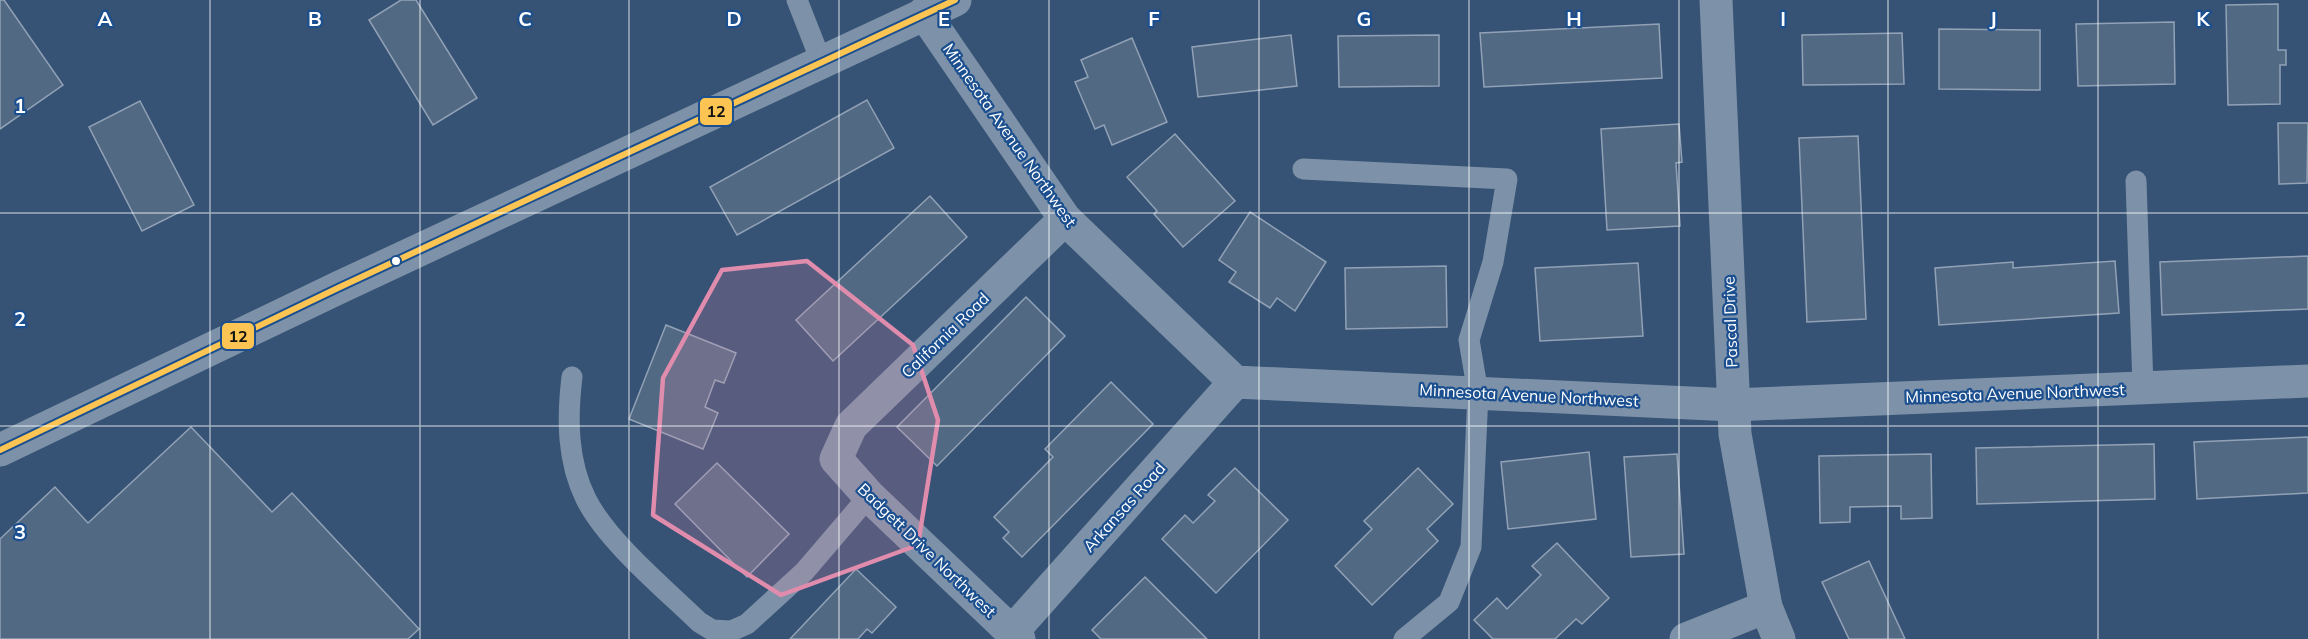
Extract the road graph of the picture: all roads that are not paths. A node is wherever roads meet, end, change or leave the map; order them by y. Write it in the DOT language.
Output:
graph roads {
  1 [pos="797,0"];
  2 [pos="955,0"];
  3 [pos="1716,0"];
  4 [pos="924,13"];
  5 [pos="821,61"];
  6 [pos="1303,169"];
  7 [pos="2136,181"];
  8 [pos="1065,219"];
  9 [pos="572,377"];
  10 [pos="2308,381"];
  11 [pos="1235,382"];
  12 [pos="2143,387"];
  13 [pos="1478,393"];
  14 [pos="1733,405"];
  15 [pos="0,450"];
  16 [pos="836,459"];
  17 [pos="868,496"];
  18 [pos="1766,607"];
  19 [pos="1016,636"];
  20 [pos="1404,639"];
  21 [pos="1686,639"];
  22 [pos="1779,639"];
  1 -- 5 [label="lane"];
  2 -- 4 [label="street"];
  3 -- 14 [label="street, Pascal Drive"];
  4 -- 5 [label="street"];
  4 -- 8 [label="street, Minnesota Avenue Northwest"];
  5 -- 15 [label="street"];
  6 -- 13 [label="lane"];
  7 -- 12 [label="lane"];
  8 -- 11 [label="street, Minnesota Avenue Northwest"];
  8 -- 16 [label="street, California Road"];
  9 -- 17 [label="lane"];
  10 -- 12 [label="street, Minnesota Avenue Northwest"];
  11 -- 13 [label="street, Minnesota Avenue Northwest"];
  11 -- 19 [label="street, Arkansas Road"];
  12 -- 14 [label="street, Minnesota Avenue Northwest"];
  13 -- 14 [label="street, Minnesota Avenue Northwest"];
  13 -- 20 [label="lane"];
  14 -- 18 [label="street, Pascal Drive"];
  16 -- 17 [label="street, Badgett Drive Northwest"];
  17 -- 19 [label="street, Badgett Drive Northwest"];
  18 -- 21 [label="street"];
  18 -- 22 [label="street, Pascal Drive"];
}
